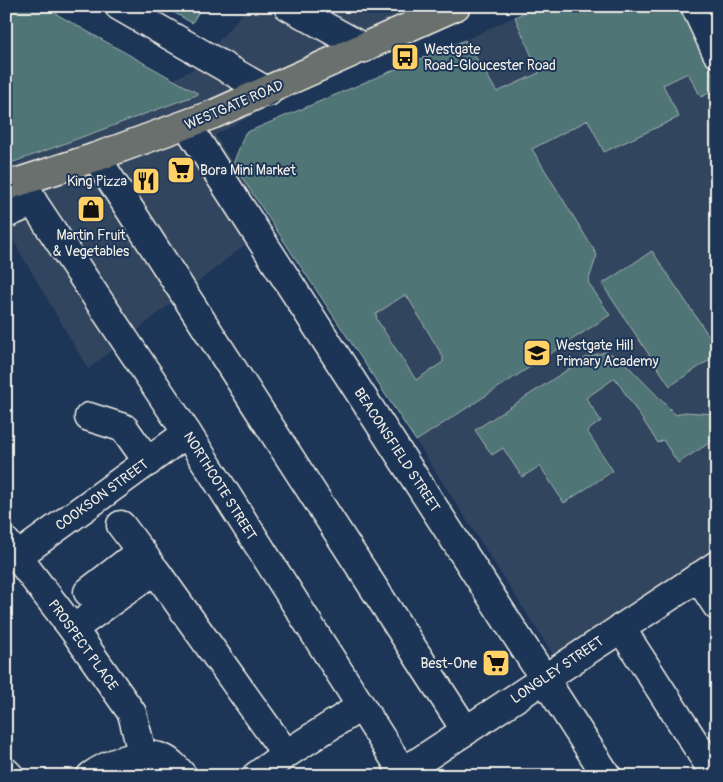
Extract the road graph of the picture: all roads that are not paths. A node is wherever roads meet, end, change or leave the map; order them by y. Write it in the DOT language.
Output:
graph roads {
  1 [pos="119,6"];
  2 [pos="288,6"];
  3 [pos="456,6"];
  4 [pos="695,6"];
  5 [pos="364,48"];
  6 [pos="717,54"];
  7 [pos="268,92"];
  8 [pos="186,125"];
  9 [pos="96,157"];
  10 [pos="20,190"];
  11 [pos="6,214"];
  12 [pos="89,417"];
  13 [pos="187,433"];
  14 [pos="148,462"];
  15 [pos="122,525"];
  16 [pos="12,549"];
  17 [pos="148,561"];
  18 [pos="708,571"];
  19 [pos="88,592"];
  20 [pos="717,606"];
  21 [pos="621,628"];
  22 [pos="73,629"];
  23 [pos="545,678"];
  24 [pos="360,707"];
  25 [pos="466,731"];
  26 [pos="286,754"];
  27 [pos="143,757"];
  28 [pos="6,772"];
  29 [pos="400,774"];
  30 [pos="10,776"];
  31 [pos="91,776"];
  32 [pos="183,776"];
  33 [pos="256,776"];
  34 [pos="607,776"];
  35 [pos="716,776"];
  1 -- 7 [label="street"];
  2 -- 5 [label="street"];
  3 -- 5 [label="main road, WESTGATE ROAD"];
  4 -- 6 [label="street"];
  5 -- 7 [label="main road, WESTGATE ROAD"];
  7 -- 8 [label="main road, WESTGATE ROAD"];
  8 -- 9 [label="main road, WESTGATE ROAD"];
  8 -- 23 [label="street, BEACONSFIELD STREET"];
  9 -- 10 [label="main road, WESTGATE ROAD"];
  9 -- 25 [label="street"];
  10 -- 11 [label="street"];
  10 -- 13 [label="street, NORTHCOTE STREET"];
  12 -- 14 [label="street"];
  13 -- 14 [label="street, COOKSON STREET"];
  13 -- 24 [label="street, NORTHCOTE STREET"];
  14 -- 16 [label="street, COOKSON STREET"];
  15 -- 17 [label="street"];
  16 -- 22 [label="street, PROSPECT PLACE"];
  17 -- 19 [label="street"];
  17 -- 22 [label="street"];
  17 -- 26 [label="street"];
  18 -- 20 [label="street"];
  18 -- 21 [label="street, LONGLEY STREET"];
  21 -- 23 [label="street, LONGLEY STREET"];
  21 -- 35 [label="street"];
  22 -- 27 [label="street, PROSPECT PLACE"];
  23 -- 25 [label="street, LONGLEY STREET"];
  23 -- 34 [label="street, BEACONSFIELD STREET"];
  24 -- 26 [label="street"];
  24 -- 29 [label="street, NORTHCOTE STREET"];
  25 -- 29 [label="street, LONGLEY STREET"];
  26 -- 33 [label="street"];
  27 -- 31 [label="street"];
  27 -- 32 [label="street"];
  28 -- 30 [label="street"];
}
